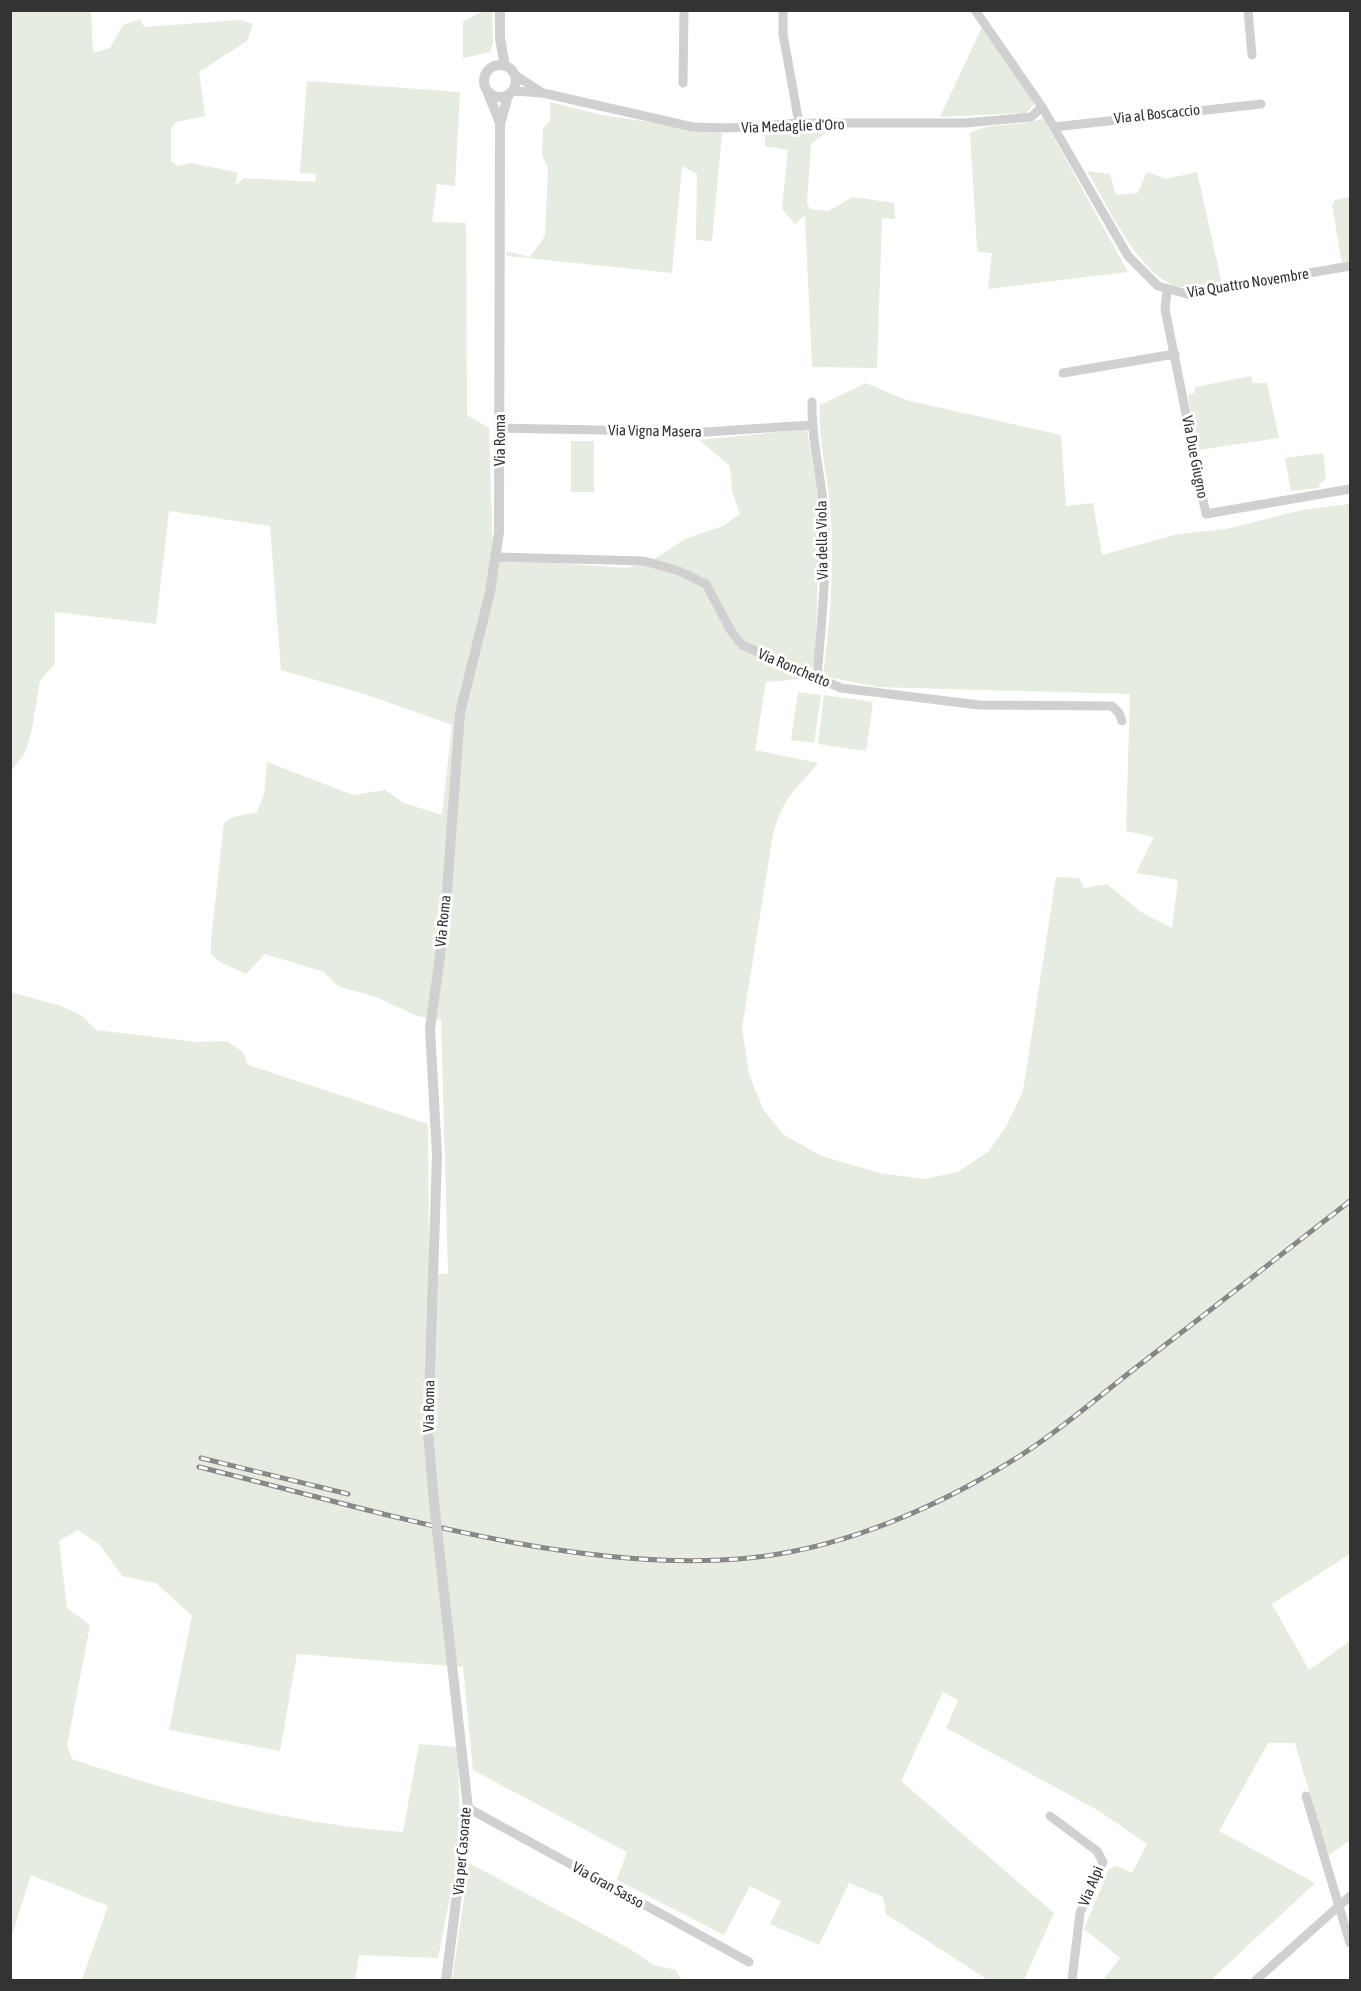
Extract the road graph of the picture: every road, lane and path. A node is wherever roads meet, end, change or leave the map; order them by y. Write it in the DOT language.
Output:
graph roads {
  1 [pos="500,10"];
  2 [pos="684,10"];
  3 [pos="783,10"];
  4 [pos="975,10"];
  5 [pos="1248,10"];
  6 [pos="500,38"];
  7 [pos="1252,55"];
  8 [pos="505,66"];
  9 [pos="490,68"];
  10 [pos="515,75"];
  11 [pos="683,83"];
  12 [pos="488,93"];
  13 [pos="510,93"];
  14 [pos="543,93"];
  15 [pos="1262,104"];
  16 [pos="1042,107"];
  17 [pos="799,123"];
  18 [pos="500,124"];
  19 [pos="1054,127"];
  20 [pos="1350,267"];
  21 [pos="1167,291"];
  22 [pos="1175,354"];
  23 [pos="1063,373"];
  24 [pos="812,402"];
  25 [pos="811,425"];
  26 [pos="499,428"];
  27 [pos="1350,489"];
  28 [pos="496,557"];
  29 [pos="817,678"];
  30 [pos="1122,721"];
  31 [pos="459,1720"];
  32 [pos="1306,1796"];
  33 [pos="468,1808"];
  34 [pos="1050,1816"];
  35 [pos="1350,1896"];
  36 [pos="1339,1905"];
  37 [pos="1350,1943"];
  38 [pos="748,1962"];
  39 [pos="446,1980"];
  40 [pos="1072,1980"];
  41 [pos="1256,1980"];
  1 -- 6 [label="street, Via Roma"];
  2 -- 11 [label="street"];
  3 -- 17 [label="street"];
  4 -- 16 [label="street, Via Quattro Novembre"];
  5 -- 7 [label="street"];
  6 -- 8 [label="street, Via Roma"];
  6 -- 9 [label="street, Via Roma"];
  8 -- 9 [label="street"];
  8 -- 10 [label="street"];
  9 -- 12 [label="street, Via Roma"];
  10 -- 13 [label="street, Via Roma"];
  10 -- 14 [label="street, Via Medaglie d'Oro"];
  12 -- 13 [label="street"];
  12 -- 18 [label="street, Via Roma"];
  13 -- 14 [label="street, Via Medaglie d'Oro"];
  13 -- 18 [label="street, Via Roma"];
  14 -- 17 [label="street, Via Medaglie d'Oro"];
  15 -- 19 [label="street, Via al Boscaccio"];
  16 -- 17 [label="street, Via Medaglie d'Oro"];
  16 -- 19 [label="street, Via Quattro Novembre"];
  18 -- 26 [label="street, Via Roma"];
  19 -- 21 [label="street, Via Quattro Novembre"];
  20 -- 21 [label="street, Via Quattro Novembre"];
  21 -- 22 [label="street, Via Due Giugno"];
  22 -- 23 [label="street"];
  22 -- 27 [label="street, Via Due Giugno"];
  24 -- 25 [label="street, Via della Viola"];
  25 -- 26 [label="street, Via Vigna Masera"];
  25 -- 29 [label="street, Via della Viola"];
  26 -- 28 [label="street, Via Roma"];
  28 -- 29 [label="street, Via Ronchetto"];
  28 -- 31 [label="street, Via Roma, bridge"];
  29 -- 30 [label="street, Via Ronchetto"];
  31 -- 33 [label="street, Via per Casorate"];
  32 -- 36 [label="street"];
  33 -- 38 [label="street, Via Gran Sasso"];
  33 -- 39 [label="street, Via per Casorate"];
  34 -- 40 [label="street, Via Alpi"];
  35 -- 36 [label="street"];
  36 -- 37 [label="street"];
  36 -- 41 [label="street"];
}
